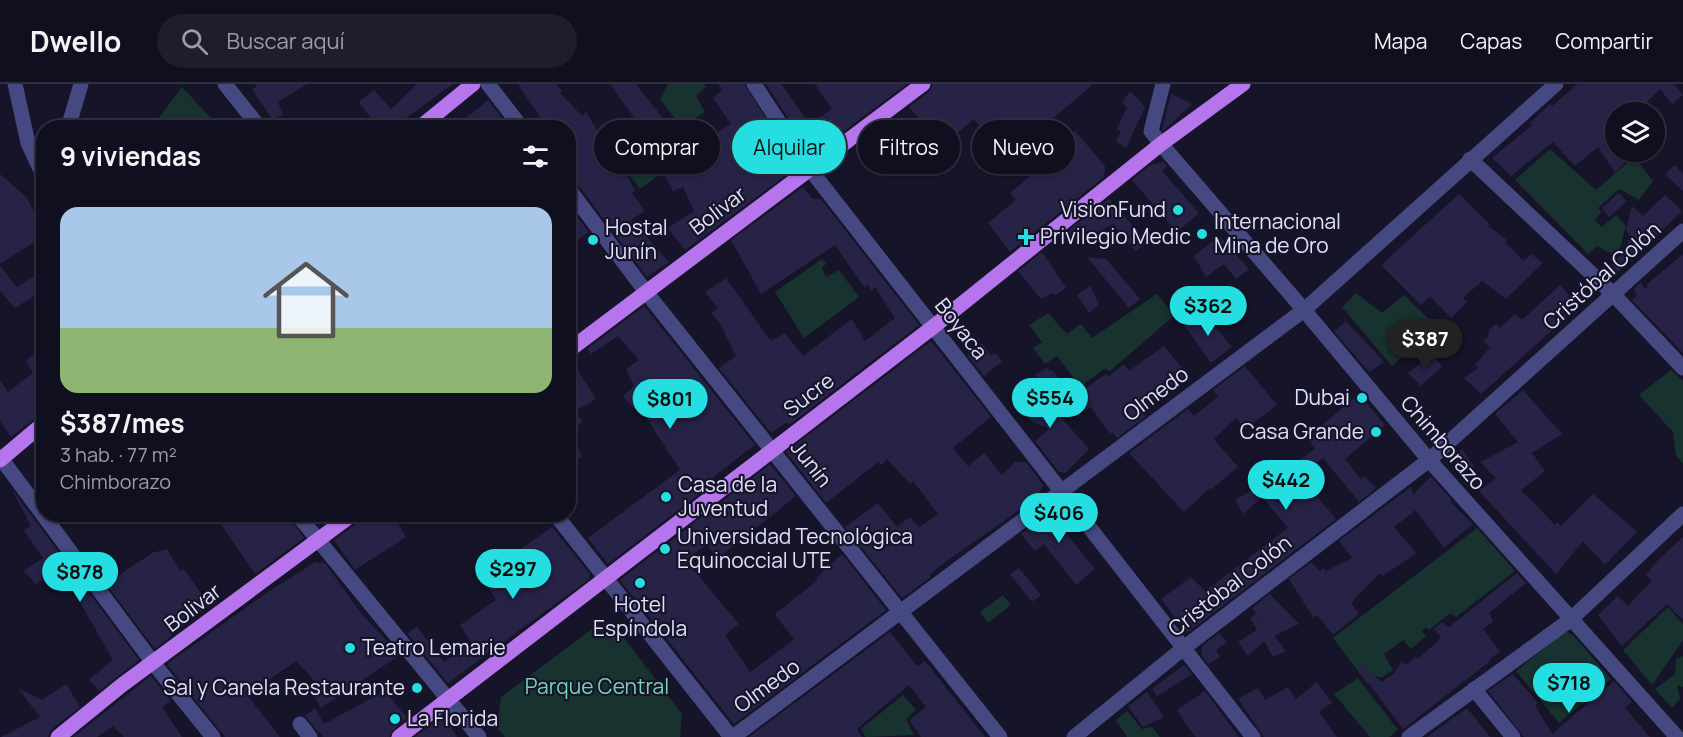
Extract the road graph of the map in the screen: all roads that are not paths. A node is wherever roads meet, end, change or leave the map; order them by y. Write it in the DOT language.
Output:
graph roads {
  1 [pos="15,84"];
  2 [pos="81,84"];
  3 [pos="225,84"];
  4 [pos="473,84"];
  5 [pos="488,84"];
  6 [pos="754,84"];
  7 [pos="923,84"];
  8 [pos="1163,84"];
  9 [pos="1243,84"];
  10 [pos="1556,84"];
  11 [pos="70,120"];
  12 [pos="254,120"];
  13 [pos="429,120"];
  14 [pos="516,120"];
  15 [pos="778,120"];
  16 [pos="846,141"];
  17 [pos="1161,144"];
  18 [pos="1470,159"];
  19 [pos="36,160"];
  20 [pos="801,174"];
  21 [pos="814,174"];
  22 [pos="576,199"];
  23 [pos="1683,231"];
  24 [pos="646,292"];
  25 [pos="1612,293"];
  26 [pos="1304,310"];
  27 [pos="933,327"];
  28 [pos="576,345"];
  29 [pos="1683,368"];
  30 [pos="36,429"];
  31 [pos="773,449"];
  32 [pos="0,458"];
  33 [pos="1429,460"];
  34 [pos="1059,492"];
  35 [pos="36,506"];
  36 [pos="1683,514"];
  37 [pos="48,522"];
  38 [pos="303,522"];
  39 [pos="343,522"];
  40 [pos="561,522"];
  41 [pos="318,541"];
  42 [pos="605,580"];
  43 [pos="901,613"];
  44 [pos="1570,620"];
  45 [pos="1185,647"];
  46 [pos="154,664"];
  47 [pos="1474,689"];
  48 [pos="450,699"];
  49 [pos="300,724"];
  50 [pos="58,737"];
  51 [pos="213,737"];
  52 [pos="310,737"];
  53 [pos="399,737"];
  54 [pos="479,737"];
  55 [pos="732,737"];
  56 [pos="1000,737"];
  57 [pos="1074,737"];
  58 [pos="1253,737"];
  59 [pos="1409,737"];
  60 [pos="1513,737"];
  61 [pos="1677,737"];
  1 -- 19 [label="street"];
  2 -- 11 [label="street"];
  3 -- 12 [label="street"];
  4 -- 13 [label="main road"];
  5 -- 14 [label="street"];
  6 -- 15 [label="street, Boyaca"];
  7 -- 16 [label="main road, Bolivar"];
  8 -- 17 [label="street"];
  9 -- 17 [label="main road, Sucre"];
  10 -- 18 [label="street, Olmedo"];
  17 -- 26 [label="street, Chimborazo"];
  17 -- 27 [label="main road, Sucre"];
  18 -- 25 [label="street"];
  18 -- 26 [label="street, Olmedo"];
  20 -- 24 [label="main road, Bolivar"];
  21 -- 27 [label="street, Boyaca"];
  22 -- 24 [label="street, Junín"];
  23 -- 25 [label="street, Cristóbal Colón"];
  24 -- 28 [label="main road, Bolivar"];
  24 -- 31 [label="street, Junín"];
  25 -- 29 [label="street"];
  25 -- 33 [label="street, Cristóbal Colón"];
  26 -- 33 [label="street, Chimborazo"];
  26 -- 34 [label="street, Olmedo"];
  27 -- 31 [label="main road, Sucre"];
  27 -- 34 [label="street, Boyaca"];
  30 -- 32 [label="main road"];
  31 -- 42 [label="main road, Sucre"];
  31 -- 43 [label="street, Junín"];
  32 -- 35 [label="street"];
  33 -- 44 [label="street, Chimborazo"];
  33 -- 45 [label="street, Cristóbal Colón"];
  34 -- 43 [label="street, Olmedo"];
  34 -- 45 [label="street, Boyaca"];
  36 -- 44 [label="street"];
  37 -- 46 [label="street"];
  38 -- 41 [label="street"];
  39 -- 41 [label="main road, Bolivar"];
  40 -- 42 [label="street"];
  41 -- 46 [label="main road, Bolivar"];
  41 -- 48 [label="street"];
  42 -- 48 [label="main road, Sucre"];
  42 -- 55 [label="street"];
  43 -- 55 [label="street, Olmedo"];
  43 -- 56 [label="street, Junín"];
  44 -- 47 [label="street"];
  44 -- 61 [label="street, Chimborazo"];
  45 -- 57 [label="street, Cristóbal Colón"];
  45 -- 58 [label="street, Boyaca"];
  46 -- 50 [label="main road, Bolivar"];
  46 -- 51 [label="street"];
  47 -- 59 [label="street"];
  47 -- 60 [label="street"];
  48 -- 53 [label="main road, Sucre"];
  48 -- 54 [label="street"];
  49 -- 52 [label="street"];
}
